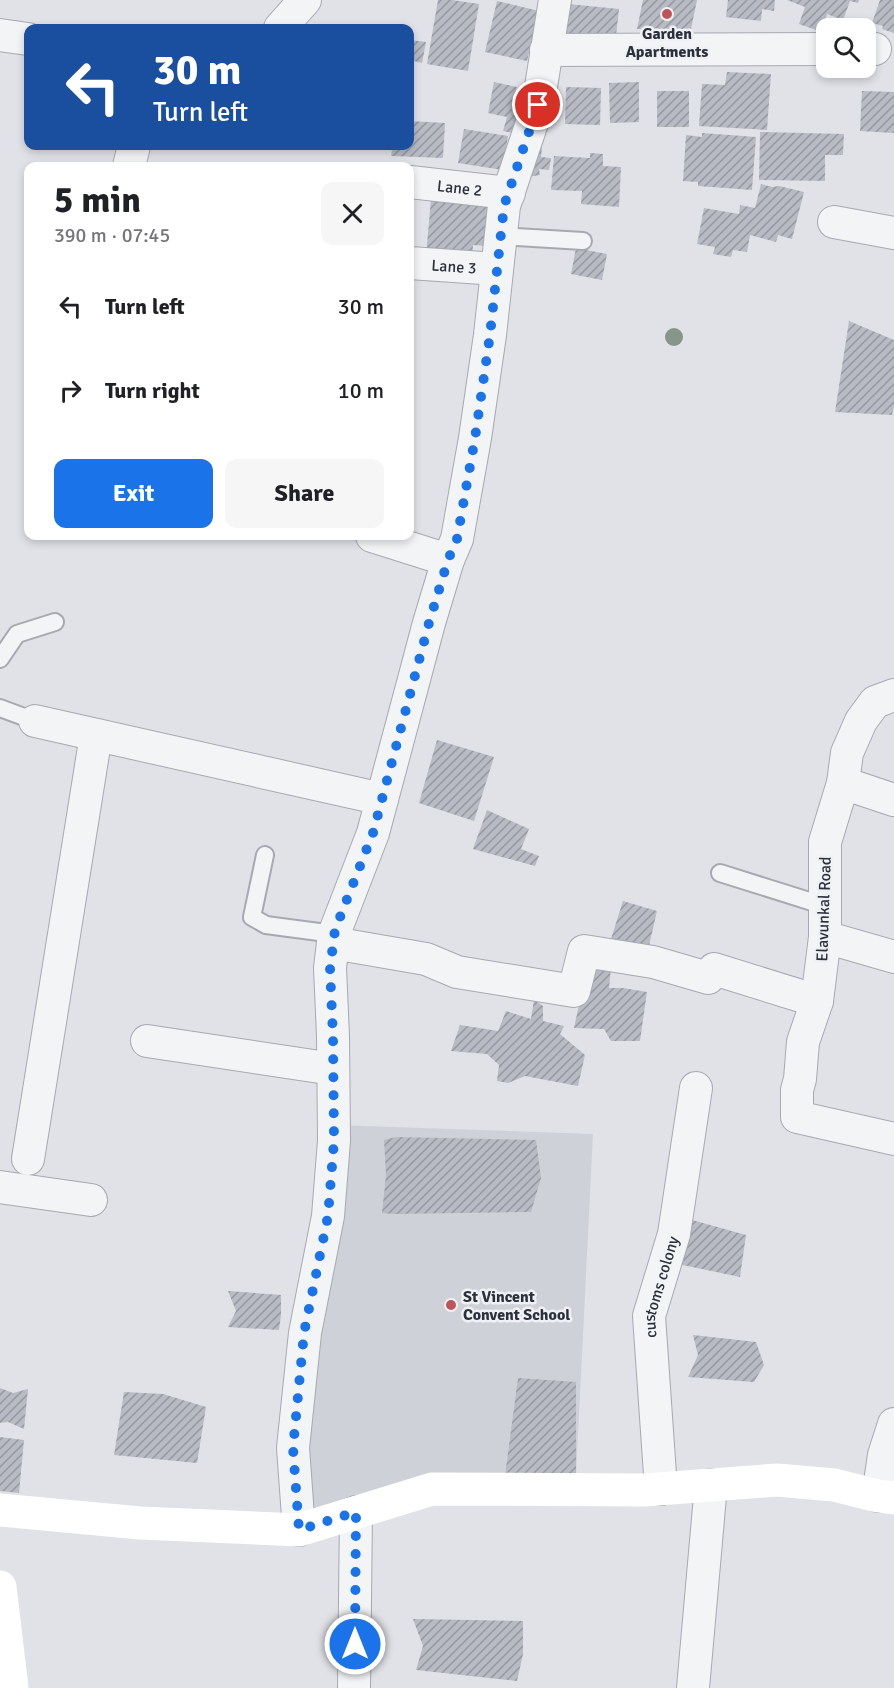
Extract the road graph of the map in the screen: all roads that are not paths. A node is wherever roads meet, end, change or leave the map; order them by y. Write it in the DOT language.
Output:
graph roads {
  1 [pos="305,0"];
  2 [pos="555,0"];
  3 [pos="284,24"];
  4 [pos="0,35"];
  5 [pos="24,38"];
  6 [pos="816,49"];
  7 [pos="546,50"];
  8 [pos="414,182"];
  9 [pos="509,193"];
  10 [pos="834,222"];
  11 [pos="894,233"];
  12 [pos="501,237"];
  13 [pos="583,242"];
  14 [pos="414,263"];
  15 [pos="497,269"];
  16 [pos="385,540"];
  17 [pos="448,560"];
  18 [pos="55,622"];
  19 [pos="0,658"];
  20 [pos="894,695"];
  21 [pos="0,708"];
  22 [pos="35,722"];
  23 [pos="96,735"];
  24 [pos="843,783"];
  25 [pos="382,799"];
  26 [pos="894,800"];
  27 [pos="265,855"];
  28 [pos="720,873"];
  29 [pos="825,906"];
  30 [pos="825,937"];
  31 [pos="333,939"];
  32 [pos="894,957"];
  33 [pos="817,1001"];
  34 [pos="147,1041"];
  35 [pos="333,1069"];
  36 [pos="696,1088"];
  37 [pos="894,1139"];
  38 [pos="28,1159"];
  39 [pos="0,1187"];
  40 [pos="91,1200"];
  41 [pos="894,1424"];
  42 [pos="711,1485"];
  43 [pos="661,1489"];
  44 [pos="886,1497"];
  45 [pos="0,1510"];
  46 [pos="356,1512"];
  47 [pos="299,1530"];
  48 [pos="0,1587"];
  49 [pos="12,1688"];
  50 [pos="354,1688"];
  51 [pos="693,1688"];
  1 -- 3 [label="street"];
  2 -- 7 [label="street"];
  4 -- 5 [label="street"];
  6 -- 7 [label="street"];
  7 -- 9 [label="street"];
  8 -- 9 [label="street, Lane 2"];
  9 -- 12 [label="street"];
  10 -- 11 [label="street"];
  12 -- 13 [label="lane"];
  12 -- 15 [label="street"];
  14 -- 15 [label="street, Lane 3"];
  15 -- 17 [label="street"];
  16 -- 17 [label="street"];
  17 -- 25 [label="street"];
  18 -- 19 [label="lane"];
  20 -- 24 [label="street, Elavunkal Road"];
  21 -- 22 [label="lane"];
  22 -- 23 [label="street"];
  23 -- 25 [label="street"];
  23 -- 38 [label="street"];
  24 -- 26 [label="street"];
  24 -- 29 [label="street, Elavunkal Road"];
  25 -- 31 [label="street"];
  27 -- 31 [label="lane"];
  28 -- 29 [label="lane"];
  29 -- 30 [label="street, Elavunkal Road"];
  30 -- 32 [label="street"];
  30 -- 33 [label="street, Elavunkal Road"];
  31 -- 33 [label="street"];
  31 -- 35 [label="street"];
  33 -- 37 [label="street, Elavunkal Road"];
  34 -- 35 [label="street"];
  35 -- 47 [label="street"];
  36 -- 43 [label="street, customs colony"];
  39 -- 40 [label="street"];
  41 -- 44 [label="street"];
  42 -- 43 [label="street"];
  42 -- 44 [label="street"];
  42 -- 51 [label="street"];
  43 -- 46 [label="street"];
  45 -- 47 [label="street"];
  46 -- 47 [label="street"];
  46 -- 50 [label="street"];
  48 -- 49 [label="street"];
}
